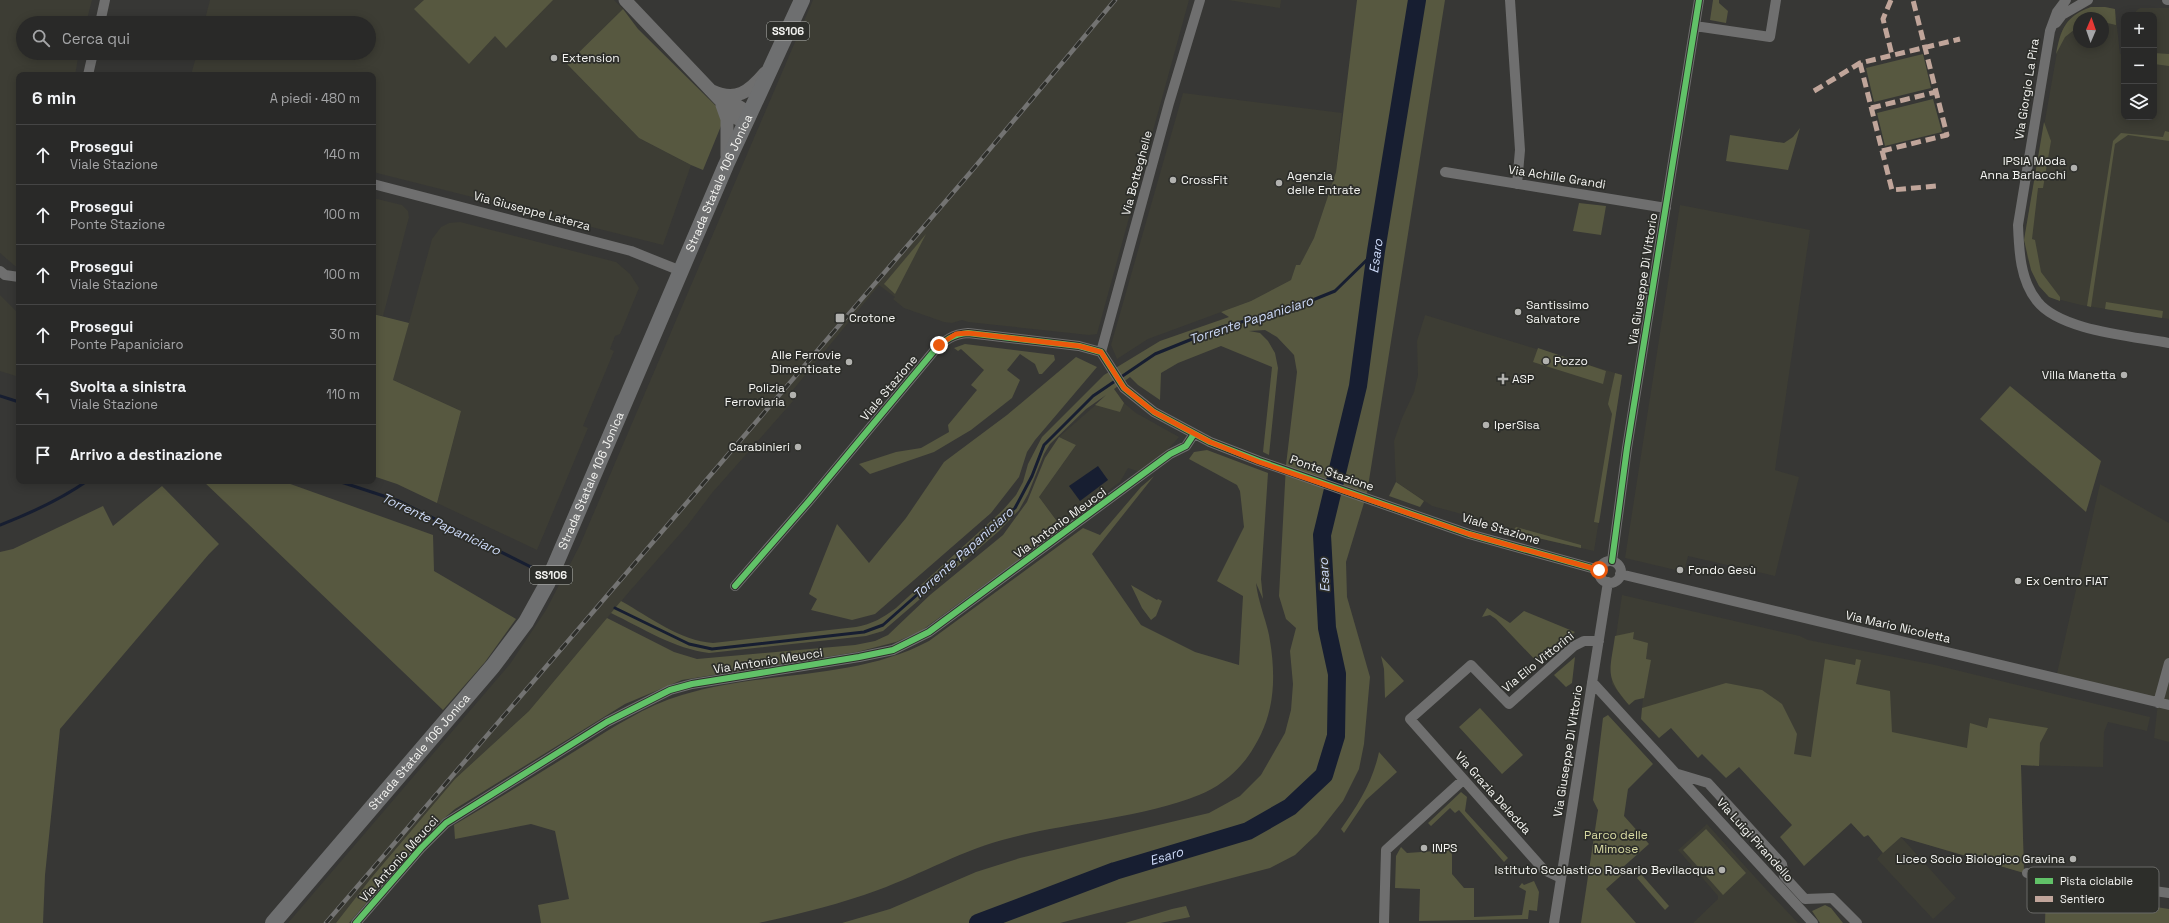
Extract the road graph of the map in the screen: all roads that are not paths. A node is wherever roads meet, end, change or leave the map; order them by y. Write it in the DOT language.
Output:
graph roads {
  1 [pos="105,0"];
  2 [pos="625,0"];
  3 [pos="802,0"];
  4 [pos="1200,0"];
  5 [pos="1699,0"];
  6 [pos="1776,0"];
  7 [pos="2056,0"];
  8 [pos="2066,0"];
  9 [pos="2088,0"];
  10 [pos="1510,4"];
  11 [pos="102,16"];
  12 [pos="1695,26"];
  13 [pos="2050,31"];
  14 [pos="91,60"];
  15 [pos="773,62"];
  16 [pos="89,72"];
  17 [pos="712,91"];
  18 [pos="747,120"];
  19 [pos="726,165"];
  20 [pos="1444,172"];
  21 [pos="1517,184"];
  22 [pos="376,185"];
  23 [pos="1666,208"];
  24 [pos="0,271"];
  25 [pos="681,272"];
  26 [pos="16,277"];
  27 [pos="2169,343"];
  28 [pos="1101,352"];
  29 [pos="1194,434"];
  30 [pos="1396,509"];
  31 [pos="1612,561"];
  32 [pos="1599,570"];
  33 [pos="1620,574"];
  34 [pos="1608,582"];
  35 [pos="735,586"];
  36 [pos="1599,641"];
  37 [pos="2169,663"];
  38 [pos="1592,682"];
  39 [pos="2158,703"];
  40 [pos="2169,705"];
  41 [pos="1410,719"];
  42 [pos="1678,774"];
  43 [pos="1463,780"];
  44 [pos="1561,878"];
  45 [pos="2159,892"];
  46 [pos="2169,893"];
  47 [pos="273,923"];
  48 [pos="356,923"];
  49 [pos="1384,923"];
  50 [pos="1554,923"];
  51 [pos="1813,923"];
  52 [pos="1857,923"];
  1 -- 11 [label="street"];
  2 -- 17 [label="street"];
  3 -- 15 [label="main road, Strada Statale 106 Jonica / SS106"];
  4 -- 28 [label="street, Via Botteghelle"];
  5 -- 12 [label="street, Via Giuseppe Di Vittorio"];
  6 -- 12 [label="street"];
  7 -- 13 [label="street"];
  8 -- 13 [label="street, Via Giorgio La Pira"];
  9 -- 13 [label="street"];
  10 -- 21 [label="street"];
  12 -- 23 [label="street, Via Giuseppe Di Vittorio"];
  13 -- 27 [label="street, Via Giorgio La Pira"];
  14 -- 16 [label="street"];
  15 -- 17 [label="street"];
  15 -- 18 [label="main road, Strada Statale 106 Jonica / SS106"];
  17 -- 18 [label="street"];
  17 -- 19 [label="street"];
  18 -- 19 [label="main road, Strada Statale 106 Jonica / SS106"];
  19 -- 25 [label="main road, Strada Statale 106 Jonica / SS106"];
  20 -- 21 [label="street, Via Achille Grandi"];
  21 -- 23 [label="street, Via Achille Grandi"];
  22 -- 25 [label="street, Via Giuseppe Laterza"];
  23 -- 31 [label="street, Via Giuseppe Di Vittorio"];
  24 -- 26 [label="street"];
  25 -- 47 [label="main road, Strada Statale 106 Jonica / SS106"];
  28 -- 29 [label="street"];
  28 -- 35 [label="street, Viale Stazione"];
  29 -- 30 [label="street, Ponte Stazione"];
  29 -- 48 [label="street, Via Antonio Meucci"];
  30 -- 32 [label="street, Viale Stazione"];
  31 -- 32 [label="street"];
  31 -- 33 [label="street"];
  32 -- 34 [label="street"];
  33 -- 34 [label="street"];
  33 -- 39 [label="street, Via Mario Nicoletta"];
  34 -- 36 [label="street, Via Giuseppe Di Vittorio"];
  36 -- 38 [label="street, Via Giuseppe Di Vittorio"];
  36 -- 41 [label="street, Via Elio Vittorini"];
  37 -- 39 [label="street"];
  38 -- 42 [label="street, Via Luigi Pirandello"];
  38 -- 44 [label="street, Via Giuseppe Di Vittorio"];
  39 -- 40 [label="street, Via Mario Nicoletta"];
  41 -- 43 [label="street, Via Grazia Deledda"];
  42 -- 51 [label="street, Via Luigi Pirandello"];
  42 -- 52 [label="street, Via Luigi Pirandello"];
  43 -- 44 [label="street, Via Grazia Deledda"];
  43 -- 49 [label="street"];
  44 -- 50 [label="street, Via Giuseppe Di Vittorio"];
  45 -- 46 [label="street"];
}
